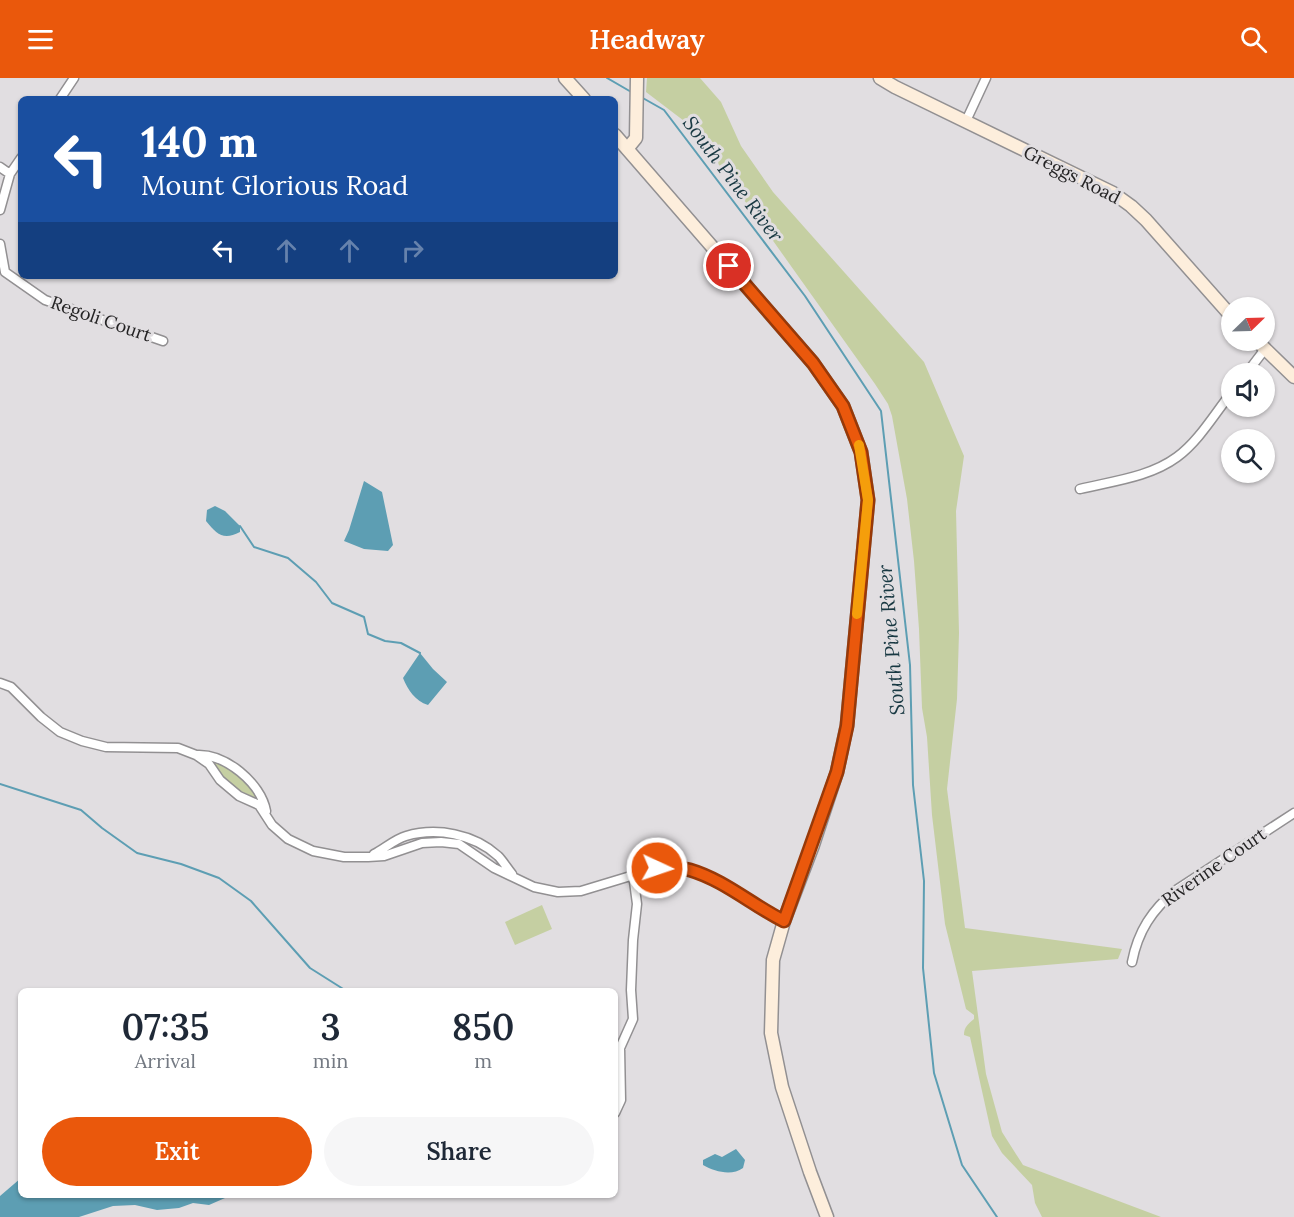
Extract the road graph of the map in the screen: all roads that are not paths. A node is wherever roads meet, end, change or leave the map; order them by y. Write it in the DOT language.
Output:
graph roads {
  1 [pos="74,78"];
  2 [pos="565,78"];
  3 [pos="637,78"];
  4 [pos="879,78"];
  5 [pos="986,78"];
  6 [pos="62,96"];
  7 [pos="581,96"];
  8 [pos="966,121"];
  9 [pos="618,138"];
  10 [pos="627,149"];
  11 [pos="18,162"];
  12 [pos="0,167"];
  13 [pos="10,174"];
  14 [pos="0,210"];
  15 [pos="0,244"];
  16 [pos="1221,305"];
  17 [pos="163,341"];
  18 [pos="1267,351"];
  19 [pos="1294,377"];
  20 [pos="1221,406"];
  21 [pos="1080,489"];
  22 [pos="0,683"];
  23 [pos="196,755"];
  24 [pos="1294,813"];
  25 [pos="265,815"];
  26 [pos="432,832"];
  27 [pos="432,843"];
  28 [pos="368,858"];
  29 [pos="633,874"];
  30 [pos="512,875"];
  31 [pos="784,921"];
  32 [pos="1132,962"];
  33 [pos="618,1106"];
  34 [pos="827,1217"];
  1 -- 6 [label="street"];
  2 -- 7 [label="main road"];
  3 -- 10 [label="main road"];
  4 -- 8 [label="main road, Greggs Road"];
  5 -- 8 [label="street"];
  8 -- 16 [label="main road, Greggs Road"];
  9 -- 10 [label="main road"];
  10 -- 31 [label="main road"];
  11 -- 13 [label="street"];
  12 -- 13 [label="street"];
  13 -- 14 [label="street"];
  15 -- 17 [label="street, Regoli Court"];
  18 -- 19 [label="main road"];
  20 -- 21 [label="street"];
  22 -- 23 [label="street"];
  23 -- 25 [label="street"];
  23 -- 25 [label="street"];
  24 -- 32 [label="street, Riverine Court"];
  25 -- 28 [label="street"];
  26 -- 27 [label="street"];
  26 -- 28 [label="street"];
  26 -- 30 [label="street"];
  27 -- 28 [label="street"];
  27 -- 30 [label="street"];
  29 -- 30 [label="street"];
  29 -- 31 [label="street"];
  29 -- 33 [label="street"];
  31 -- 34 [label="main road"];
}
